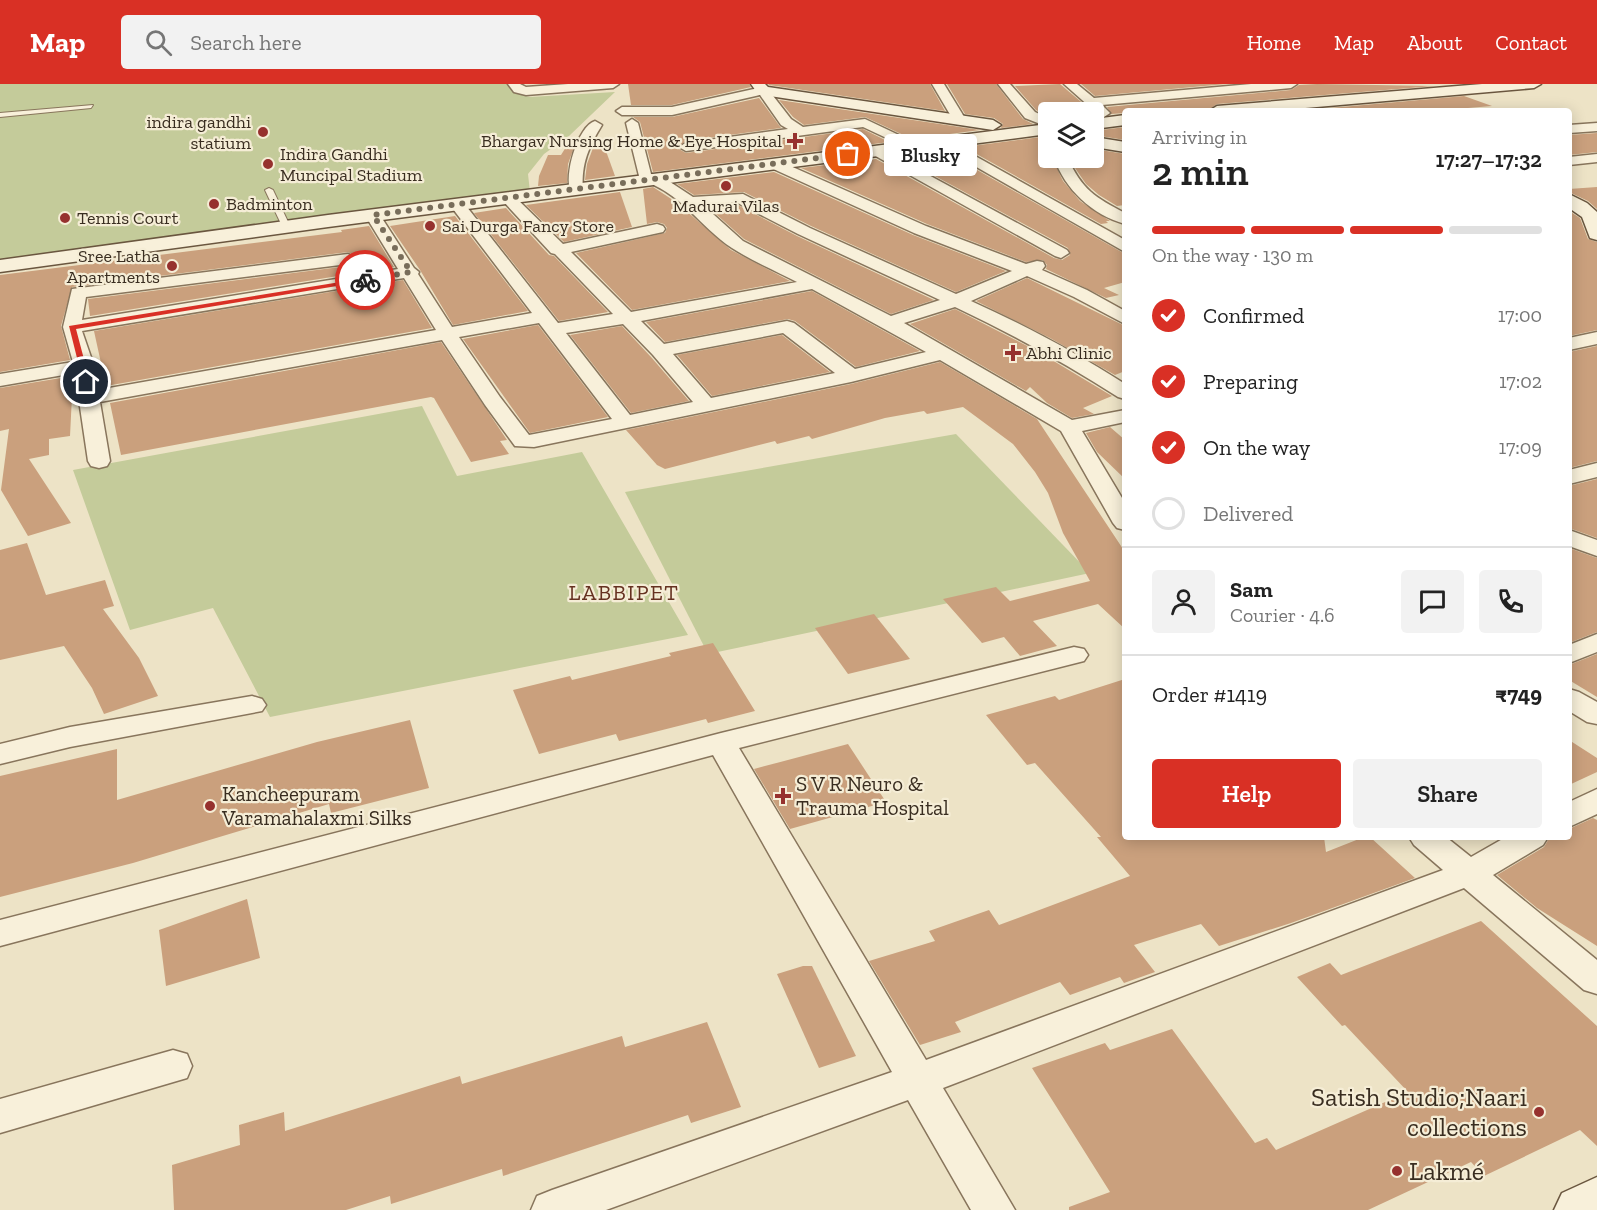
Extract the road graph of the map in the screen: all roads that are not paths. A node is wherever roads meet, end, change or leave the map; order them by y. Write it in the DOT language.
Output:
graph roads {
  1 [pos="514,84"];
  2 [pos="613,84"];
  3 [pos="938,84"];
  4 [pos="1004,84"];
  5 [pos="1070,84"];
  6 [pos="1291,84"];
  7 [pos="1374,84"];
  8 [pos="1534,84"];
  9 [pos="760,87"];
  10 [pos="1395,91"];
  11 [pos="1090,102"];
  12 [pos="91,106"];
  13 [pos="1284,108"];
  14 [pos="1413,108"];
  15 [pos="1428,108"];
  16 [pos="1104,111"];
  17 [pos="0,115"];
  18 [pos="1038,119"];
  19 [pos="679,120"];
  20 [pos="960,120"];
  21 [pos="1119,121"];
  22 [pos="1104,123"];
  23 [pos="596,125"];
  24 [pos="1597,127"];
  25 [pos="1572,129"];
  26 [pos="1038,130"];
  27 [pos="1038,131"];
  28 [pos="801,132"];
  29 [pos="944,142"];
  30 [pos="1104,144"];
  31 [pos="915,146"];
  32 [pos="686,147"];
  33 [pos="1122,147"];
  34 [pos="877,151"];
  35 [pos="1597,158"];
  36 [pos="1572,161"];
  37 [pos="774,164"];
  38 [pos="1064,168"];
  39 [pos="693,174"];
  40 [pos="656,179"];
  41 [pos="576,189"];
  42 [pos="1572,189"];
  43 [pos="269,190"];
  44 [pos="507,198"];
  45 [pos="690,202"];
  46 [pos="1572,202"];
  47 [pos="1597,203"];
  48 [pos="458,205"];
  49 [pos="373,215"];
  50 [pos="1122,219"];
  51 [pos="1122,222"];
  52 [pos="286,226"];
  53 [pos="1093,228"];
  54 [pos="657,229"];
  55 [pos="1592,231"];
  56 [pos="1122,245"];
  57 [pos="557,250"];
  58 [pos="348,259"];
  59 [pos="0,266"];
  60 [pos="1028,270"];
  61 [pos="411,272"];
  62 [pos="813,284"];
  63 [pos="953,302"];
  64 [pos="1122,317"];
  65 [pos="627,318"];
  66 [pos="889,322"];
  67 [pos="550,323"];
  68 [pos="72,327"];
  69 [pos="448,334"];
  70 [pos="1597,338"];
  71 [pos="1572,343"];
  72 [pos="660,351"];
  73 [pos="941,354"];
  74 [pos="84,366"];
  75 [pos="851,375"];
  76 [pos="0,380"];
  77 [pos="1122,391"];
  78 [pos="89,398"];
  79 [pos="706,405"];
  80 [pos="1115,418"];
  81 [pos="624,422"];
  82 [pos="1069,427"];
  83 [pos="99,460"];
  84 [pos="1597,470"];
  85 [pos="1572,476"];
  86 [pos="1122,518"];
  87 [pos="1572,538"];
  88 [pos="1597,549"];
  89 [pos="1597,642"];
  90 [pos="1572,654"];
  91 [pos="1074,655"];
  92 [pos="1572,700"];
  93 [pos="252,705"];
  94 [pos="1597,715"];
  95 [pos="721,743"];
  96 [pos="0,754"];
  97 [pos="1597,800"];
  98 [pos="1572,814"];
  99 [pos="1429,840"];
  100 [pos="1527,840"];
  101 [pos="1469,873"];
  102 [pos="0,933"];
  103 [pos="1597,980"];
  104 [pos="173,1066"];
  105 [pos="918,1080"];
  106 [pos="0,1116"];
  107 [pos="1597,1201"];
  108 [pos="552,1210"];
  109 [pos="994,1210"];
  110 [pos="1580,1210"];
  1 -- 2 [label="street"];
  3 -- 20 [label="street"];
  4 -- 18 [label="street"];
  5 -- 11 [label="street"];
  6 -- 11 [label="street"];
  7 -- 10 [label="street"];
  8 -- 10 [label="street"];
  9 -- 19 [label="street"];
  9 -- 20 [label="street"];
  9 -- 28 [label="street"];
  10 -- 13 [label="street"];
  10 -- 14 [label="street"];
  10 -- 15 [label="street"];
  12 -- 17 [label="lane"];
  16 -- 21 [label="street"];
  19 -- 32 [label="street"];
  19 -- 40 [label="street"];
  20 -- 26 [label="street"];
  21 -- 22 [label="street"];
  23 -- 41 [label="street"];
  24 -- 25 [label="street"];
  27 -- 29 [label="street"];
  28 -- 31 [label="street"];
  28 -- 32 [label="street"];
  29 -- 31 [label="street"];
  29 -- 53 [label="street"];
  30 -- 33 [label="street"];
  31 -- 34 [label="street"];
  32 -- 39 [label="street"];
  34 -- 37 [label="street"];
  34 -- 60 [label="street"];
  35 -- 36 [label="street"];
  37 -- 39 [label="street"];
  37 -- 60 [label="street"];
  38 -- 50 [label="street"];
  39 -- 40 [label="street"];
  40 -- 41 [label="street"];
  40 -- 45 [label="street"];
  41 -- 44 [label="street"];
  42 -- 47 [label="street"];
  43 -- 52 [label="lane"];
  44 -- 48 [label="street"];
  44 -- 57 [label="street"];
  45 -- 62 [label="street"];
  45 -- 63 [label="street"];
  46 -- 55 [label="street"];
  48 -- 49 [label="street"];
  48 -- 67 [label="street"];
  49 -- 52 [label="street"];
  49 -- 61 [label="street"];
  51 -- 53 [label="street"];
  52 -- 59 [label="street"];
  53 -- 56 [label="street"];
  54 -- 57 [label="street"];
  57 -- 65 [label="street"];
  58 -- 68 [label="street"];
  60 -- 63 [label="street"];
  60 -- 64 [label="street"];
  61 -- 68 [label="street"];
  61 -- 69 [label="street"];
  62 -- 65 [label="street"];
  62 -- 66 [label="street"];
  63 -- 66 [label="street"];
  63 -- 77 [label="street"];
  65 -- 67 [label="street"];
  65 -- 72 [label="street"];
  66 -- 73 [label="street"];
  67 -- 69 [label="street"];
  67 -- 81 [label="street"];
  68 -- 74 [label="street"];
  69 -- 78 [label="street"];
  69 -- 81 [label="street"];
  70 -- 71 [label="street"];
  72 -- 75 [label="street"];
  72 -- 79 [label="street"];
  73 -- 75 [label="street"];
  73 -- 82 [label="street"];
  74 -- 76 [label="street"];
  74 -- 78 [label="street"];
  75 -- 79 [label="street"];
  78 -- 83 [label="street"];
  79 -- 81 [label="street"];
  80 -- 82 [label="street"];
  82 -- 86 [label="street"];
  84 -- 85 [label="street"];
  87 -- 88 [label="street"];
  89 -- 90 [label="street"];
  91 -- 95 [label="street"];
  92 -- 94 [label="street"];
  93 -- 96 [label="street"];
  95 -- 102 [label="street"];
  95 -- 105 [label="street"];
  97 -- 98 [label="street"];
  99 -- 101 [label="street"];
  100 -- 101 [label="street"];
  101 -- 103 [label="street"];
  101 -- 105 [label="street"];
  104 -- 106 [label="street"];
  105 -- 108 [label="street"];
  105 -- 109 [label="street"];
  107 -- 110 [label="street"];
}
